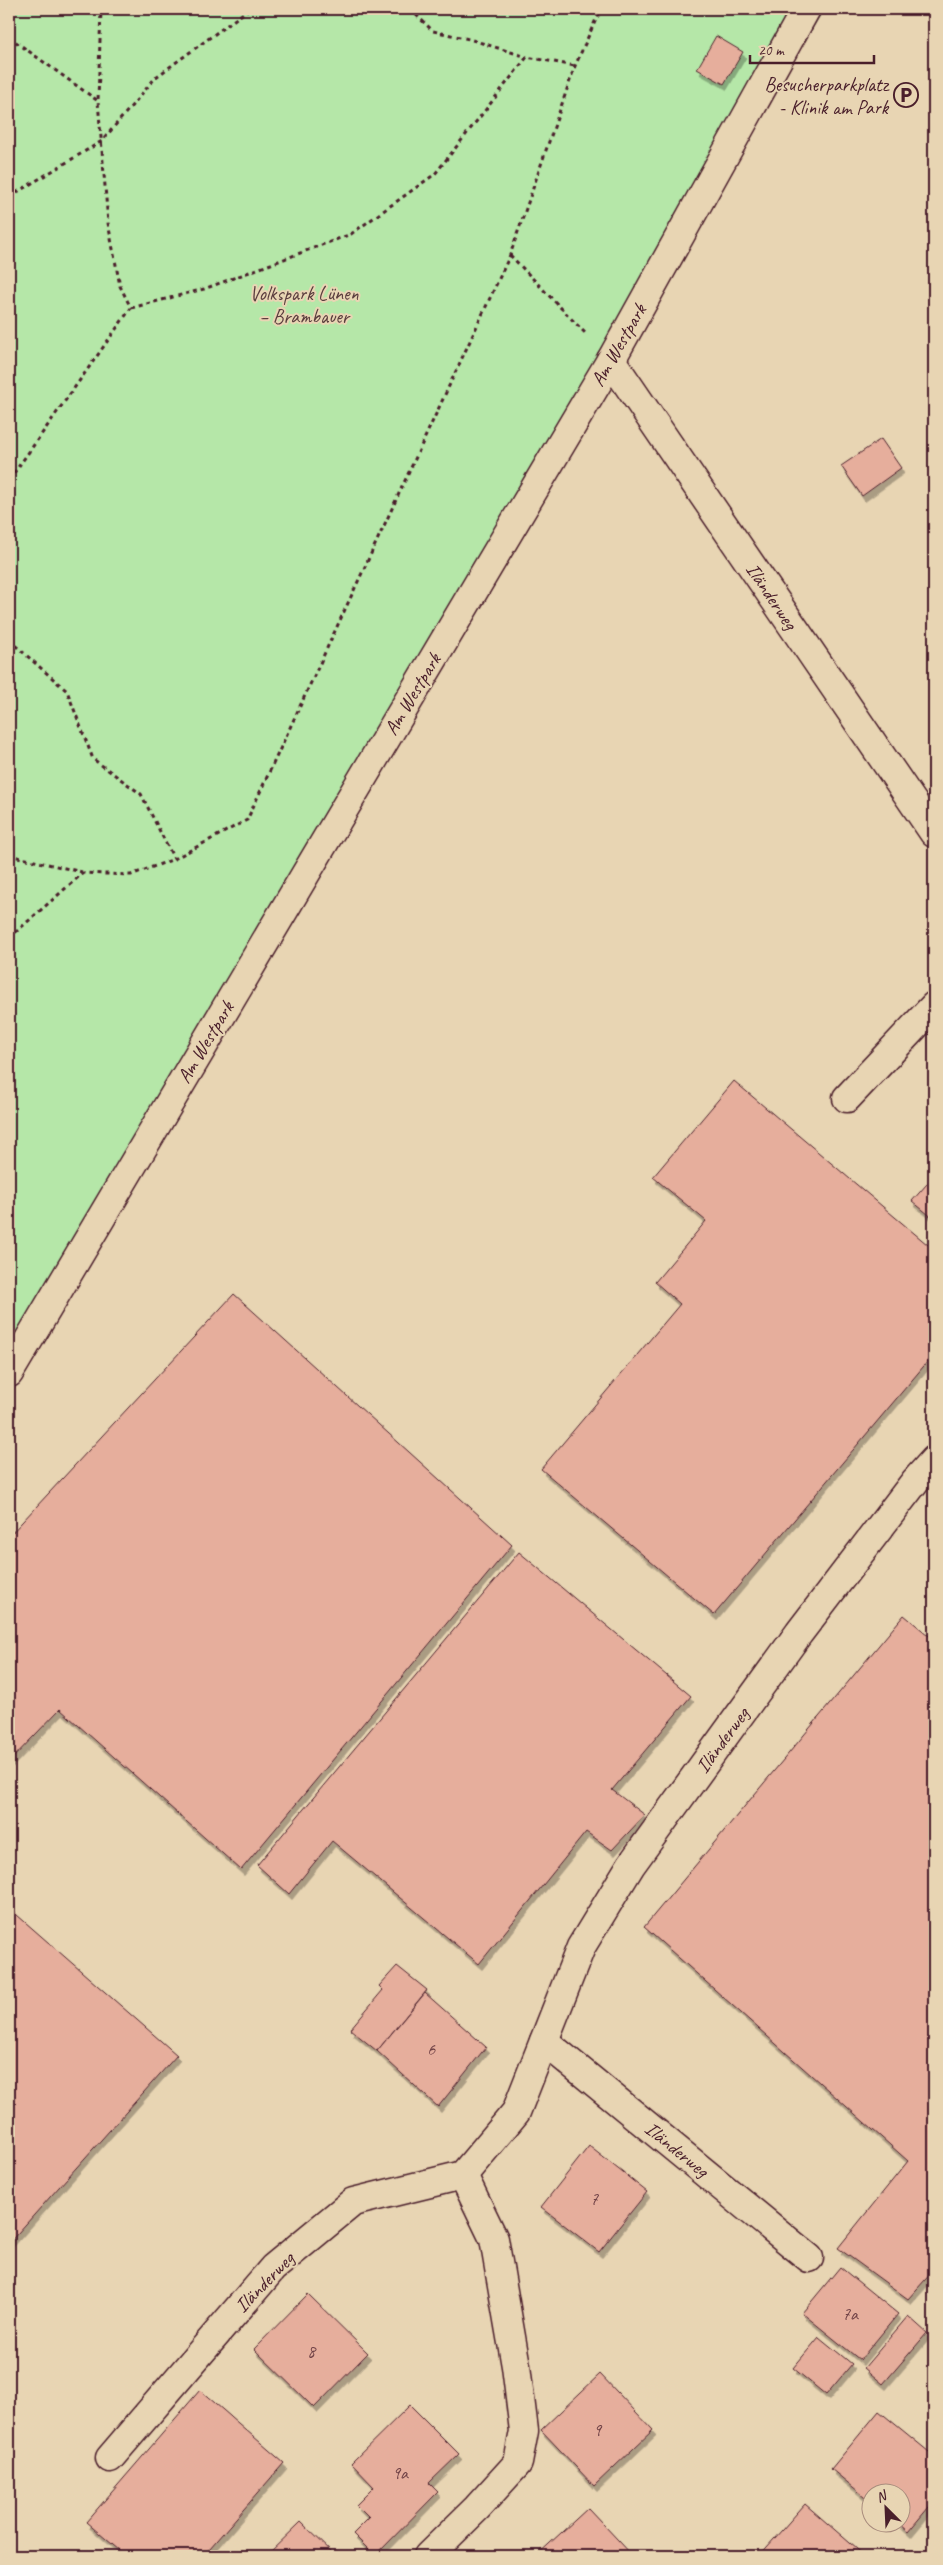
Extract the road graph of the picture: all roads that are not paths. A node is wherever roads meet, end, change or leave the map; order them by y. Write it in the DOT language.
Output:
graph roads {
  1 [pos="806,9"];
  2 [pos="611,360"];
  3 [pos="934,833"];
  4 [pos="934,1006"];
  5 [pos="846,1098"];
  6 [pos="9,1373"];
  7 [pos="934,1460"];
  8 [pos="544,2041"];
  9 [pos="463,2175"];
  10 [pos="809,2258"];
  11 [pos="110,2458"];
  12 [pos="428,2556"];
  1 -- 2 [label="street, Am Westpark"];
  2 -- 3 [label="street, Iländerweg"];
  2 -- 6 [label="street, Am Westpark"];
  4 -- 5 [label="street"];
  7 -- 8 [label="street, Iländerweg"];
  8 -- 9 [label="street, Iländerweg"];
  8 -- 10 [label="street, Iländerweg"];
  9 -- 11 [label="street, Iländerweg"];
  9 -- 12 [label="street"];
}
